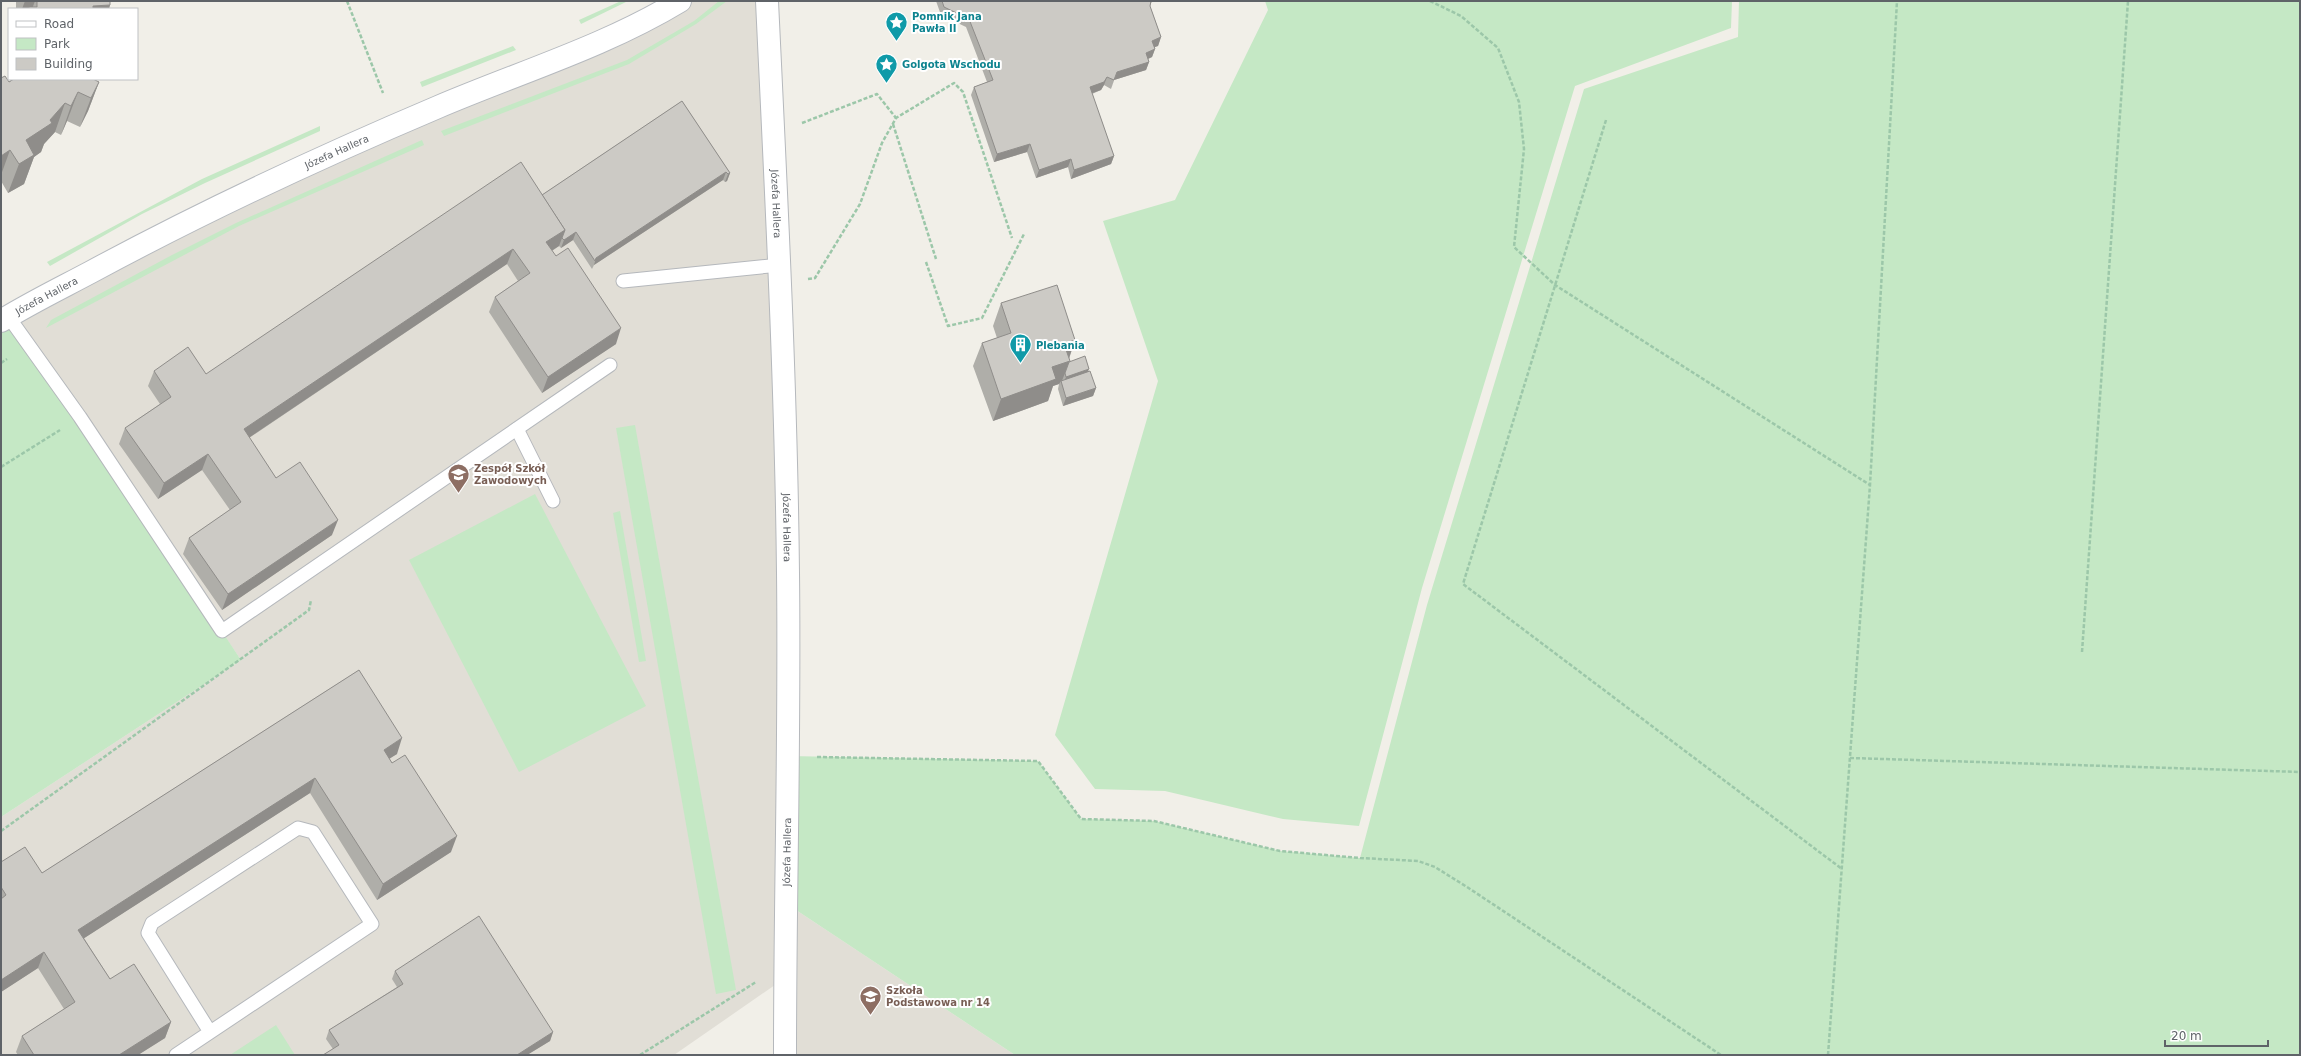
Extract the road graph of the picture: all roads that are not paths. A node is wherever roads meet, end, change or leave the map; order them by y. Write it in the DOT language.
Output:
graph roads {
  1 [pos="680,1"];
  2 [pos="768,1"];
  3 [pos="780,265"];
  4 [pos="623,281"];
  5 [pos="4,318"];
  6 [pos="610,365"];
  7 [pos="517,429"];
  8 [pos="553,501"];
  9 [pos="210,1032"];
  10 [pos="176,1055"];
  11 [pos="785,1055"];
  1 -- 5 [label="street, Józefa Hallera"];
  2 -- 3 [label="street, Józefa Hallera"];
  3 -- 4 [label="lane"];
  3 -- 11 [label="street, Józefa Hallera"];
  5 -- 7 [label="lane"];
  6 -- 7 [label="lane"];
  7 -- 8 [label="lane"];
  9 -- 9 [label="lane"];
  9 -- 10 [label="lane"];
}
